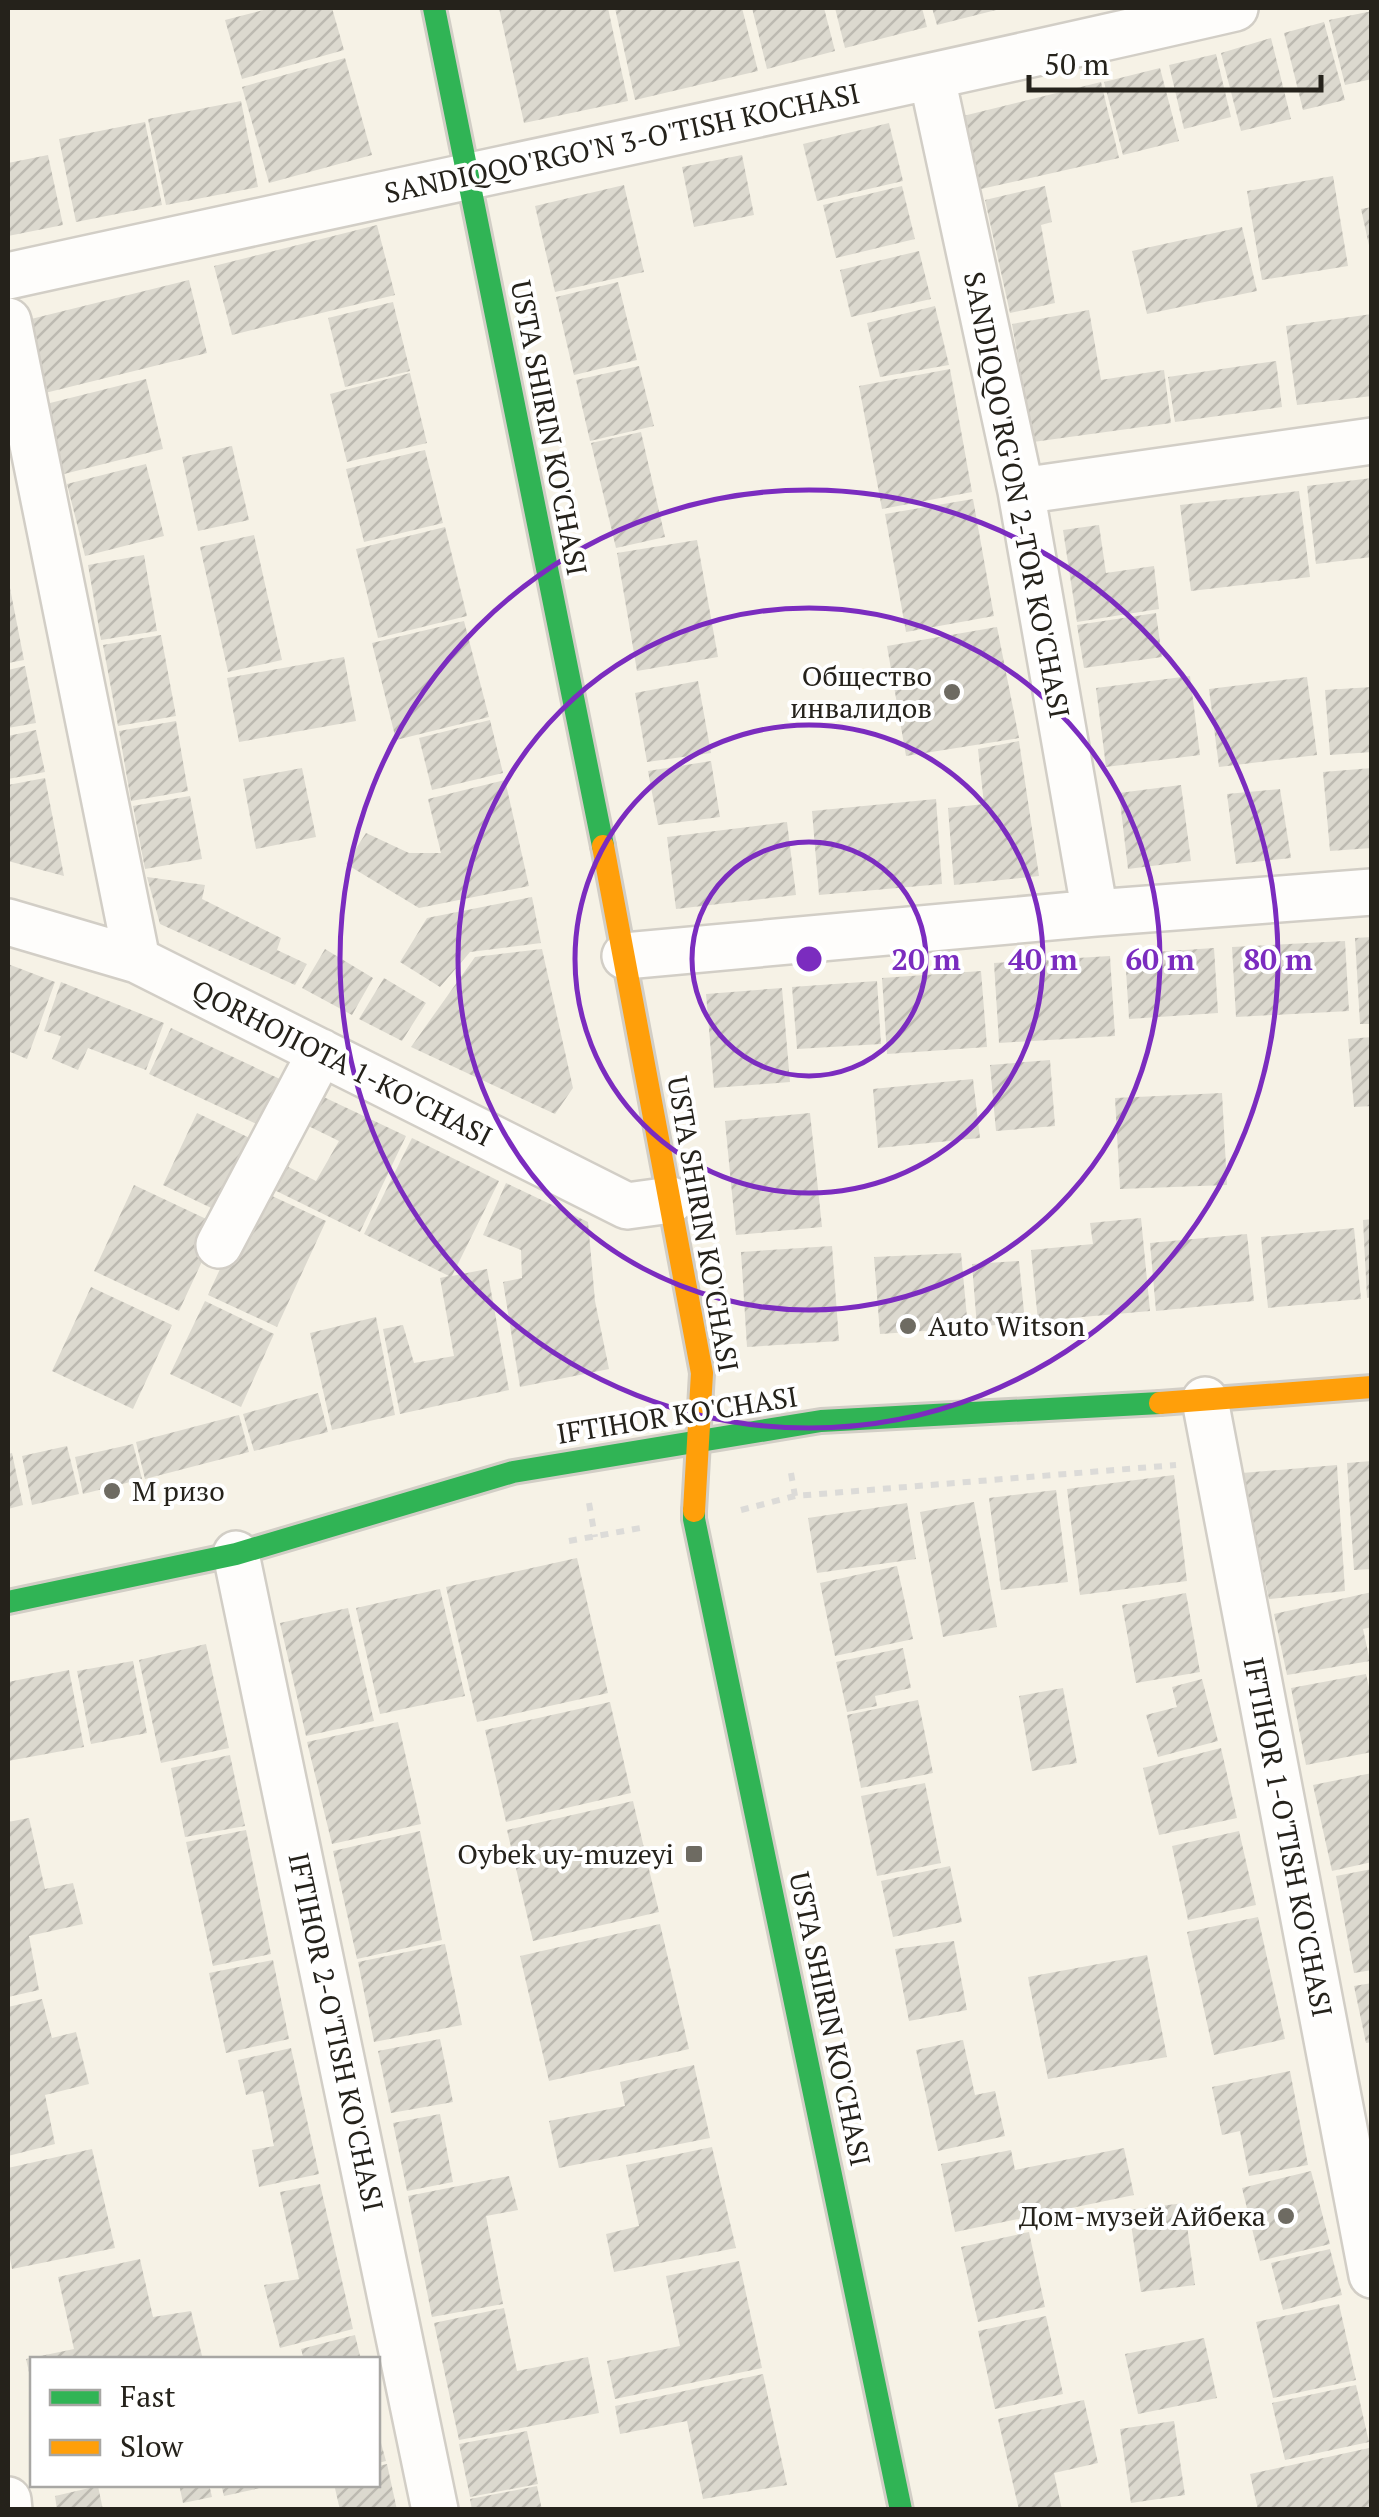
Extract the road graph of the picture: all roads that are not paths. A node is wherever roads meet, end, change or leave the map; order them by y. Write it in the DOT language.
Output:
graph roads {
  1 [pos="434,8"];
  2 [pos="1235,8"];
  3 [pos="932,78"];
  4 [pos="468,175"];
  5 [pos="8,276"];
  6 [pos="8,321"];
  7 [pos="1372,441"];
  8 [pos="1021,491"];
  9 [pos="1372,892"];
  10 [pos="1095,913"];
  11 [pos="8,922"];
  12 [pos="625,956"];
  13 [pos="137,960"];
  14 [pos="321,1052"];
  15 [pos="672,1200"];
  16 [pos="219,1245"];
  17 [pos="1372,1387"];
  18 [pos="1205,1400"];
  19 [pos="698,1442"];
  20 [pos="236,1554"];
  21 [pos="8,1602"];
  22 [pos="1372,2275"];
  23 [pos="8,2500"];
  24 [pos="9,2510"];
  25 [pos="435,2510"];
  26 [pos="900,2510"];
  1 -- 4 [label="main road, USTA SHIRIN KO'CHASI"];
  2 -- 3 [label="street, SANDIQQO'RGO'N 3-O'TISH KOCHASI"];
  3 -- 4 [label="street, SANDIQQO'RGO'N 3-O'TISH KOCHASI"];
  3 -- 8 [label="street, SANDIQQO'RG'ON 2-TOR KO'CHASI"];
  4 -- 5 [label="street, SANDIQQO'RGO'N 3-O'TISH KOCHASI"];
  4 -- 12 [label="main road, USTA SHIRIN KO'CHASI"];
  6 -- 13 [label="street"];
  7 -- 8 [label="street"];
  8 -- 10 [label="street, SANDIQQO'RG'ON 2-TOR KO'CHASI"];
  9 -- 10 [label="street"];
  10 -- 12 [label="street"];
  11 -- 13 [label="street, QORHOJIOTA 1-KO'CHASI"];
  12 -- 15 [label="main road, USTA SHIRIN KO'CHASI"];
  13 -- 14 [label="street, QORHOJIOTA 1-KO'CHASI"];
  14 -- 15 [label="street, QORHOJIOTA 1-KO'CHASI"];
  14 -- 16 [label="street"];
  15 -- 19 [label="main road, USTA SHIRIN KO'CHASI"];
  17 -- 18 [label="main road, IFTIHOR KO'CHASI"];
  18 -- 19 [label="main road, IFTIHOR KO'CHASI"];
  18 -- 22 [label="street, IFTIHOR 1-O'TISH KO'CHASI"];
  19 -- 20 [label="main road, IFTIHOR KO'CHASI"];
  19 -- 26 [label="main road, USTA SHIRIN KO'CHASI"];
  20 -- 21 [label="main road, IFTIHOR KO'CHASI"];
  20 -- 25 [label="street, IFTIHOR 2-O'TISH KO'CHASI"];
  23 -- 24 [label="street"];
}
